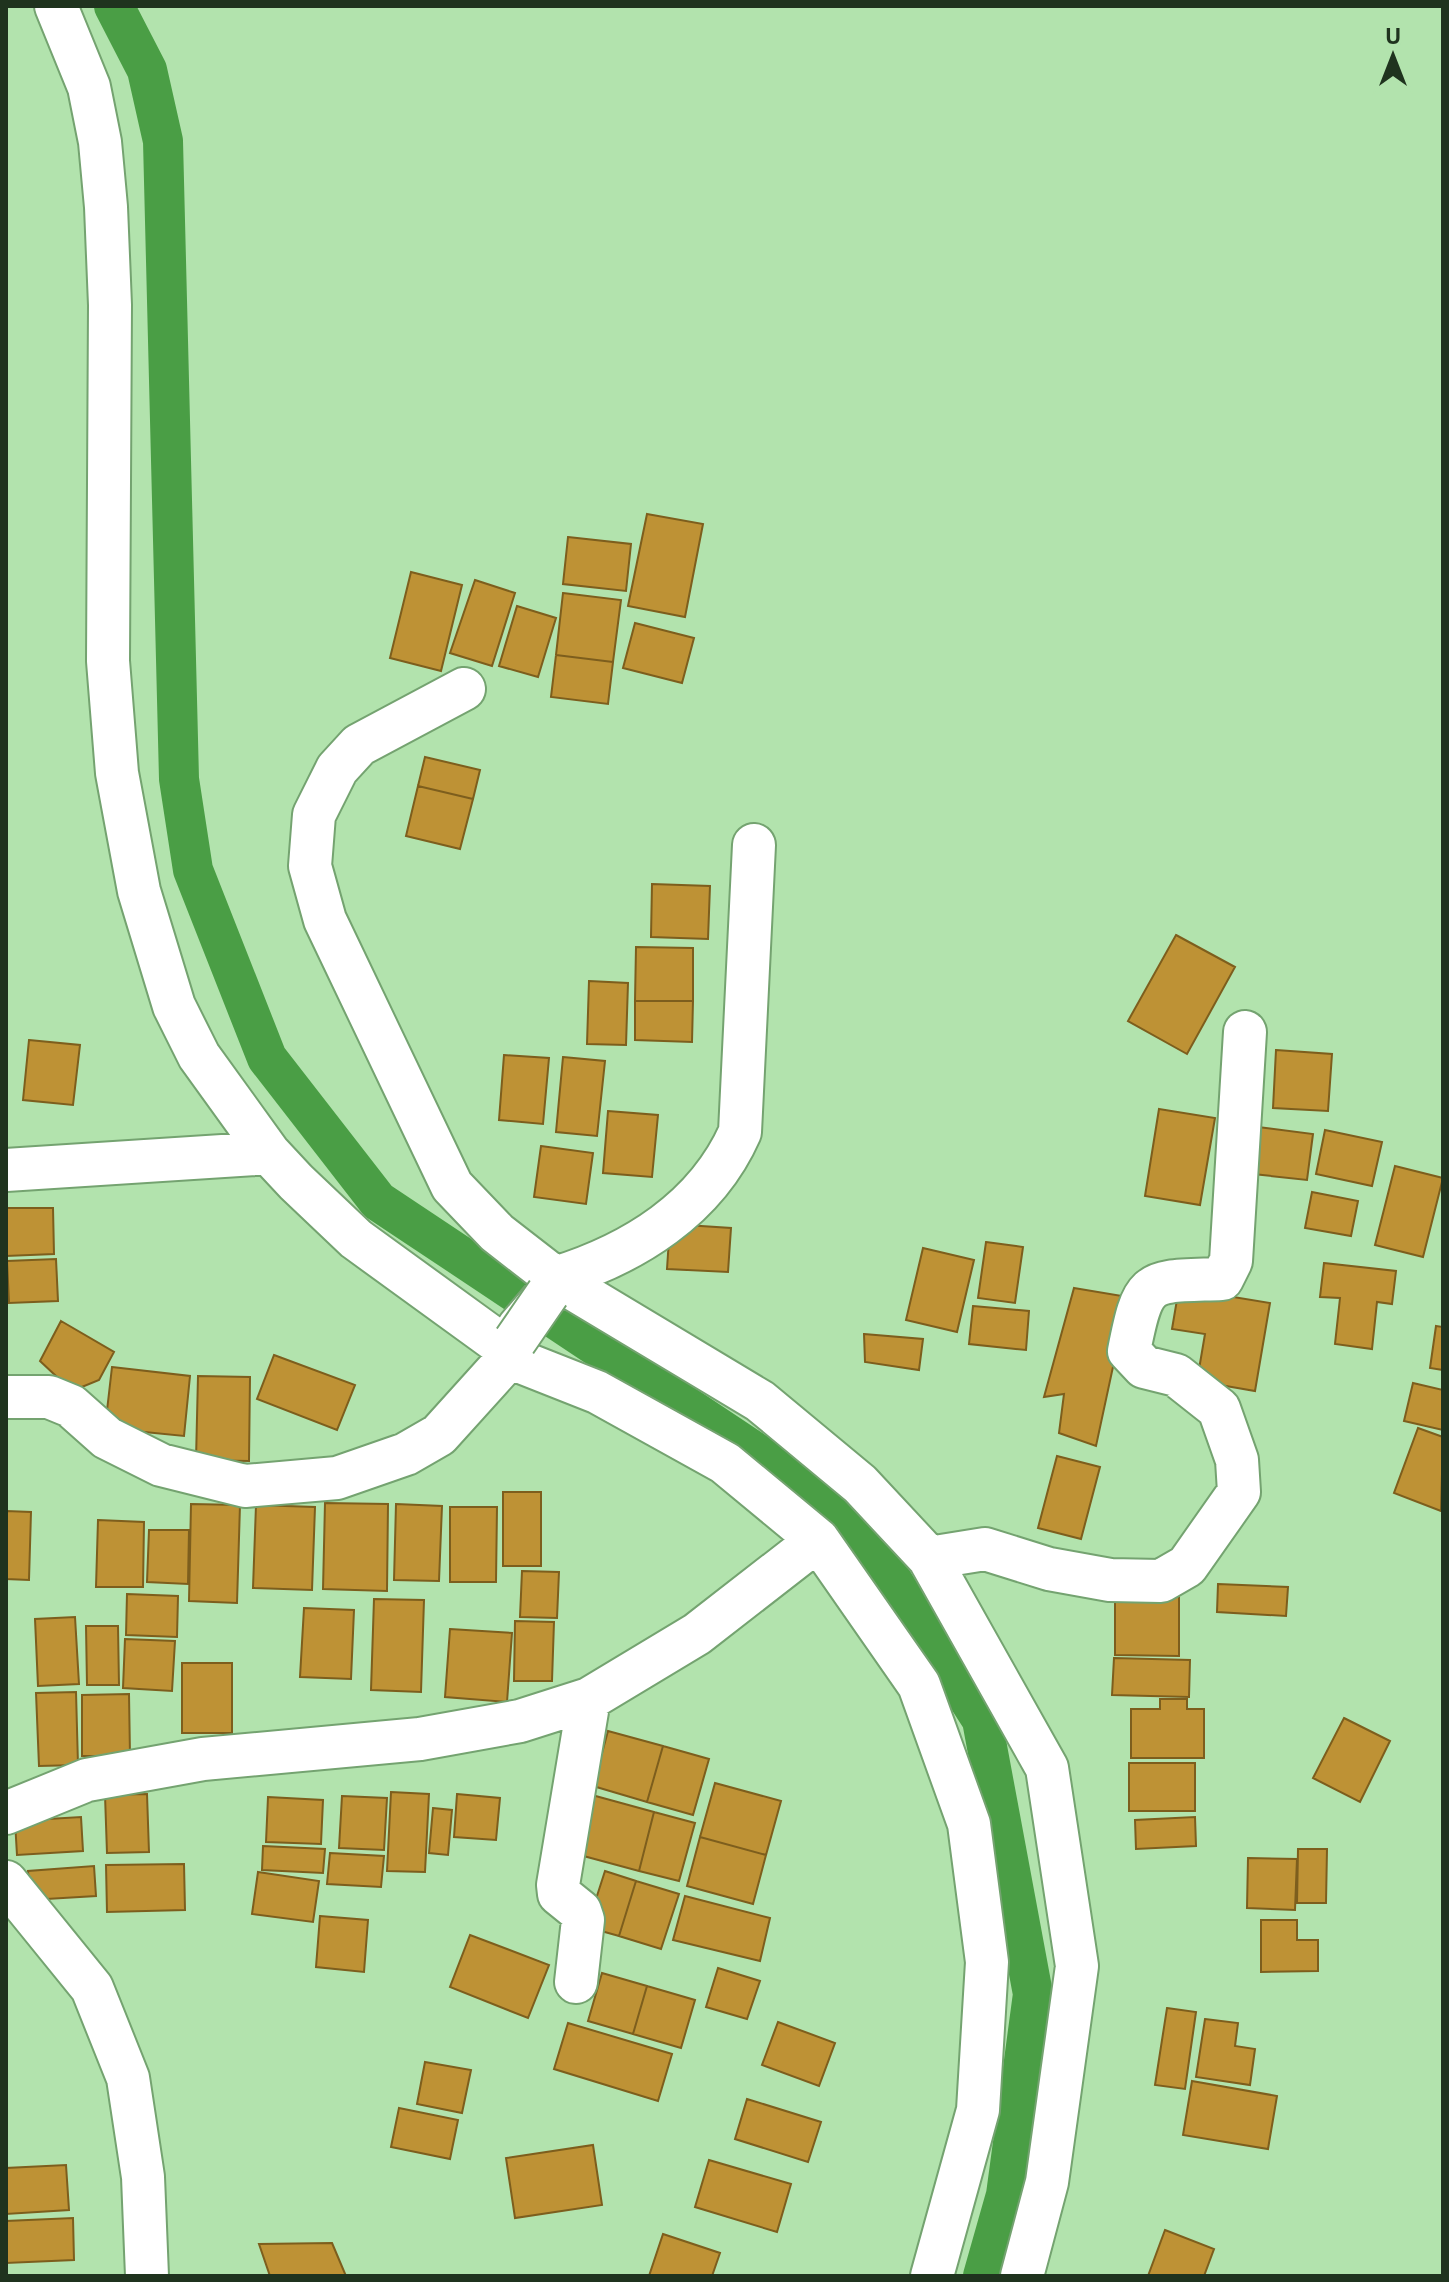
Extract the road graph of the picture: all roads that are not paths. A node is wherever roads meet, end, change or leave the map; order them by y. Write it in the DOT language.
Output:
graph roads {
  1 [pos="56,6"];
  2 [pos="464,689"];
  3 [pos="754,845"];
  4 [pos="1245,1032"];
  5 [pos="269,1153"];
  6 [pos="6,1170"];
  7 [pos="551,1285"];
  8 [pos="515,1341"];
  9 [pos="6,1397"];
  10 [pos="818,1540"];
  11 [pos="929,1558"];
  12 [pos="589,1699"];
  13 [pos="6,1813"];
  14 [pos="6,1882"];
  15 [pos="576,1982"];
  16 [pos="147,2276"];
  17 [pos="932,2276"];
  18 [pos="1022,2276"];
  1 -- 5 [label="street"];
  2 -- 7 [label="street"];
  3 -- 7 [label="street"];
  4 -- 11 [label="street"];
  5 -- 6 [label="street"];
  5 -- 8 [label="street"];
  7 -- 8 [label="street, bridge"];
  7 -- 11 [label="street"];
  8 -- 9 [label="street"];
  8 -- 10 [label="street"];
  10 -- 12 [label="street"];
  10 -- 17 [label="street"];
  11 -- 18 [label="street"];
  12 -- 13 [label="street"];
  12 -- 15 [label="street"];
  14 -- 16 [label="street"];
}
